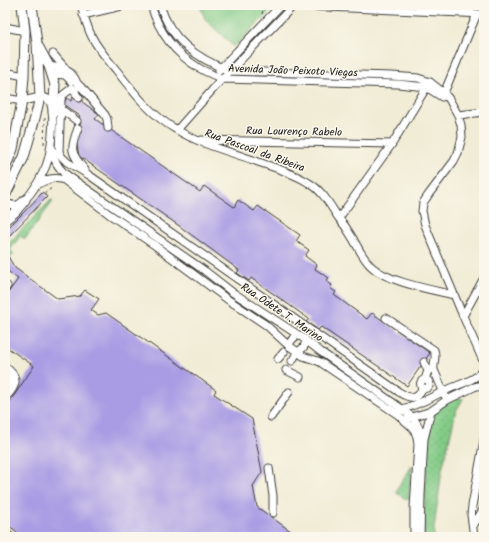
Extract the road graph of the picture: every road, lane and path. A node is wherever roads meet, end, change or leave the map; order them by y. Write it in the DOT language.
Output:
graph roads {
  1 [pos="22,5"];
  2 [pos="32,5"];
  3 [pos="81,5"];
  4 [pos="126,5"];
  5 [pos="151,5"];
  6 [pos="160,5"];
  7 [pos="265,5"];
  8 [pos="282,5"];
  9 [pos="293,5"];
  10 [pos="91,9"];
  11 [pos="481,14"];
  12 [pos="83,15"];
  13 [pos="262,15"];
  14 [pos="5,27"];
  15 [pos="25,31"];
  16 [pos="37,43"];
  17 [pos="53,54"];
  18 [pos="65,68"];
  19 [pos="221,68"];
  20 [pos="50,70"];
  21 [pos="5,72"];
  22 [pos="229,72"];
  23 [pos="214,75"];
  24 [pos="24,76"];
  25 [pos="222,79"];
  26 [pos="428,85"];
  27 [pos="75,86"];
  28 [pos="444,93"];
  29 [pos="40,97"];
  30 [pos="5,98"];
  31 [pos="79,98"];
  32 [pos="22,101"];
  33 [pos="57,111"];
  34 [pos="484,112"];
  35 [pos="458,115"];
  36 [pos="45,119"];
  37 [pos="108,128"];
  38 [pos="177,130"];
  39 [pos="196,140"];
  40 [pos="237,141"];
  41 [pos="392,144"];
  42 [pos="47,145"];
  43 [pos="9,148"];
  44 [pos="59,151"];
  45 [pos="236,154"];
  46 [pos="74,156"];
  47 [pos="70,163"];
  48 [pos="5,168"];
  49 [pos="68,175"];
  50 [pos="89,175"];
  51 [pos="54,178"];
  52 [pos="74,180"];
  53 [pos="36,185"];
  54 [pos="44,194"];
  55 [pos="5,196"];
  56 [pos="25,200"];
  57 [pos="5,203"];
  58 [pos="141,211"];
  59 [pos="128,218"];
  60 [pos="339,218"];
  61 [pos="5,220"];
  62 [pos="206,256"];
  63 [pos="205,271"];
  64 [pos="484,278"];
  65 [pos="5,285"];
  66 [pos="5,289"];
  67 [pos="454,295"];
  68 [pos="463,316"];
  69 [pos="386,318"];
  70 [pos="288,328"];
  71 [pos="302,337"];
  72 [pos="281,339"];
  73 [pos="289,346"];
  74 [pos="284,352"];
  75 [pos="298,352"];
  76 [pos="278,358"];
  77 [pos="292,361"];
  78 [pos="424,362"];
  79 [pos="484,364"];
  80 [pos="286,370"];
  81 [pos="8,371"];
  82 [pos="300,377"];
  83 [pos="383,381"];
  84 [pos="484,384"];
  85 [pos="425,385"];
  86 [pos="368,386"];
  87 [pos="5,389"];
  88 [pos="289,392"];
  89 [pos="444,392"];
  90 [pos="433,397"];
  91 [pos="5,398"];
  92 [pos="442,403"];
  93 [pos="431,411"];
  94 [pos="400,412"];
  95 [pos="272,417"];
  96 [pos="412,417"];
  97 [pos="403,420"];
  98 [pos="424,439"];
  99 [pos="484,440"];
  100 [pos="269,468"];
  101 [pos="484,508"];
  102 [pos="273,513"];
  103 [pos="473,526"];
  104 [pos="5,533"];
  105 [pos="475,536"];
  106 [pos="11,537"];
  107 [pos="414,537"];
  108 [pos="420,537"];
  1 -- 15 [label="main road"];
  2 -- 16 [label="main road"];
  3 -- 12 [label="street, Rua Pascoal da Ribeira"];
  4 -- 10 [label="street"];
  5 -- 23 [label="street, Avenida João Peixoto Viegas"];
  6 -- 19 [label="street, Avenida João Peixoto Viegas"];
  7 -- 13 [label="path"];
  8 -- 9 [label="street"];
  8 -- 19 [label="street"];
  9 -- 11 [label="street"];
  9 -- 22 [label="street"];
  10 -- 12 [label="street"];
  11 -- 28 [label="street"];
  12 -- 38 [label="street, Rua Pascoal da Ribeira"];
  14 -- 15 [label="street"];
  15 -- 24 [label="main road"];
  16 -- 20 [label="main road"];
  16 -- 29 [label="main road"];
  17 -- 18 [label="street"];
  18 -- 20 [label="street"];
  18 -- 27 [label="street"];
  19 -- 22 [label="street, Avenida João Peixoto Viegas"];
  19 -- 23 [label="street"];
  20 -- 27 [label="street"];
  20 -- 33 [label="main road"];
  21 -- 24 [label="street"];
  22 -- 25 [label="street"];
  22 -- 26 [label="street, Avenida João Peixoto Viegas"];
  23 -- 25 [label="street, Avenida João Peixoto Viegas"];
  24 -- 32 [label="main road"];
  25 -- 26 [label="street, Avenida João Peixoto Viegas"];
  25 -- 38 [label="street"];
  26 -- 28 [label="street, Avenida João Peixoto Viegas"];
  26 -- 35 [label="street, Avenida João Peixoto Viegas"];
  26 -- 41 [label="street"];
  27 -- 31 [label="street"];
  27 -- 33 [label="street"];
  27 -- 37 [label="street"];
  28 -- 35 [label="street, Avenida João Peixoto Viegas"];
  29 -- 32 [label="street"];
  29 -- 33 [label="street"];
  29 -- 55 [label="main road"];
  30 -- 32 [label="street"];
  32 -- 43 [label="main road"];
  33 -- 42 [label="street"];
  33 -- 44 [label="street"];
  33 -- 46 [label="street"];
  34 -- 35 [label="street"];
  35 -- 67 [label="street, Avenida João Peixoto Viegas"];
  36 -- 42 [label="path"];
  38 -- 39 [label="street, Rua Pascoal da Ribeira"];
  39 -- 40 [label="street, Rua Lourenço Rabelo"];
  39 -- 45 [label="street, Rua Pascoal da Ribeira"];
  40 -- 41 [label="street, Rua Lourenço Rabelo"];
  40 -- 45 [label="street"];
  41 -- 60 [label="street"];
  42 -- 49 [label="street, Rua Odete T. Marino"];
  42 -- 53 [label="street"];
  43 -- 48 [label="main road"];
  44 -- 46 [label="street"];
  44 -- 47 [label="street"];
  45 -- 60 [label="street, Rua Pascoal da Ribeira"];
  46 -- 50 [label="street"];
  47 -- 49 [label="street"];
  47 -- 50 [label="street"];
  49 -- 52 [label="street, Rua Odete T. Marino"];
  50 -- 52 [label="street"];
  50 -- 58 [label="street"];
  51 -- 53 [label="street"];
  51 -- 54 [label="path"];
  51 -- 72 [label="street, Rua Odete T. Marino"];
  52 -- 59 [label="street, Rua Odete T. Marino"];
  53 -- 56 [label="street"];
  56 -- 57 [label="street"];
  56 -- 61 [label="main road"];
  58 -- 59 [label="street"];
  58 -- 62 [label="street"];
  59 -- 63 [label="street, Rua Odete T. Marino"];
  60 -- 67 [label="street, Rua Pascoal da Ribeira"];
  62 -- 63 [label="street"];
  62 -- 83 [label="street"];
  63 -- 70 [label="street, Rua Odete T. Marino"];
  64 -- 68 [label="street"];
  65 -- 66 [label="street"];
  67 -- 68 [label="street, Avenida João Peixoto Viegas"];
  68 -- 79 [label="street, Avenida João Peixoto Viegas"];
  69 -- 89 [label="street"];
  70 -- 71 [label="street, Rua Odete T. Marino"];
  70 -- 72 [label="street"];
  71 -- 73 [label="street"];
  71 -- 75 [label="street"];
  71 -- 86 [label="street, Rua Odete T. Marino"];
  72 -- 73 [label="street, Rua Odete T. Marino"];
  73 -- 75 [label="street, Rua Odete T. Marino"];
  74 -- 76 [label="street"];
  75 -- 77 [label="street"];
  75 -- 94 [label="street, Rua Odete T. Marino"];
  78 -- 85 [label="street"];
  79 -- 89 [label="street"];
  80 -- 82 [label="street"];
  81 -- 87 [label="street"];
  81 -- 91 [label="street"];
  83 -- 85 [label="street"];
  83 -- 86 [label="street"];
  84 -- 92 [label="street"];
  85 -- 90 [label="street"];
  86 -- 94 [label="street, Rua Odete T. Marino"];
  88 -- 95 [label="street"];
  89 -- 90 [label="street"];
  89 -- 92 [label="street"];
  90 -- 92 [label="street"];
  90 -- 94 [label="street"];
  92 -- 93 [label="street"];
  93 -- 96 [label="street"];
  93 -- 98 [label="street"];
  94 -- 96 [label="street, Rua Odete T. Marino"];
  94 -- 97 [label="street, Rua Odete T. Marino"];
  96 -- 97 [label="street"];
  96 -- 98 [label="street, Rua Odete T. Marino"];
  97 -- 107 [label="street, Rua Odete T. Marino"];
  98 -- 108 [label="street, Rua Odete T. Marino"];
  99 -- 103 [label="street"];
  100 -- 102 [label="street"];
  101 -- 103 [label="street"];
  103 -- 105 [label="street"];
  104 -- 106 [label="street"];
}
